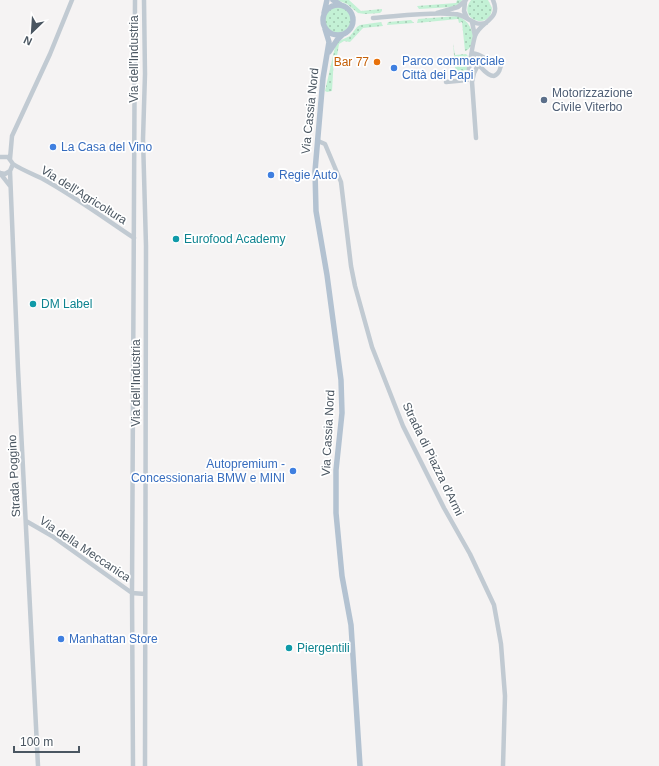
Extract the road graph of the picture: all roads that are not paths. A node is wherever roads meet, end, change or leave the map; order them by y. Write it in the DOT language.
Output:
graph roads {
  1 [pos="72,0"];
  2 [pos="135,0"];
  3 [pos="144,0"];
  4 [pos="327,0"];
  5 [pos="333,0"];
  6 [pos="466,0"];
  7 [pos="493,0"];
  8 [pos="341,6"];
  9 [pos="324,13"];
  10 [pos="437,13"];
  11 [pos="373,18"];
  12 [pos="470,21"];
  13 [pos="486,23"];
  14 [pos="325,29"];
  15 [pos="342,35"];
  16 [pos="476,36"];
  17 [pos="472,53"];
  18 [pos="328,54"];
  19 [pos="479,63"];
  20 [pos="446,82"];
  21 [pos="476,138"];
  22 [pos="318,141"];
  23 [pos="0,158"];
  24 [pos="10,159"];
  25 [pos="11,168"];
  26 [pos="0,173"];
  27 [pos="10,186"];
  28 [pos="134,238"];
  29 [pos="26,521"];
  30 [pos="132,593"];
  31 [pos="145,594"];
  32 [pos="38,766"];
  33 [pos="133,766"];
  34 [pos="146,766"];
  35 [pos="360,766"];
  36 [pos="503,766"];
  1 -- 24 [label="street"];
  2 -- 28 [label="street, Via dell'Industria"];
  3 -- 31 [label="street, Via dell'Industria"];
  4 -- 9 [label="main road"];
  5 -- 8 [label="main road"];
  6 -- 10 [label="street"];
  6 -- 12 [label="street"];
  7 -- 13 [label="street"];
  8 -- 9 [label="main road"];
  8 -- 15 [label="main road"];
  9 -- 14 [label="main road"];
  10 -- 11 [label="street"];
  10 -- 12 [label="street"];
  12 -- 13 [label="street"];
  12 -- 16 [label="street"];
  13 -- 16 [label="street"];
  14 -- 15 [label="main road"];
  14 -- 18 [label="main road, Via Cassia Nord"];
  15 -- 18 [label="main road, Via Cassia Nord"];
  16 -- 17 [label="street"];
  17 -- 19 [label="street"];
  17 -- 19 [label="street"];
  17 -- 20 [label="street"];
  18 -- 22 [label="main road, Via Cassia Nord"];
  19 -- 21 [label="street"];
  22 -- 35 [label="main road, Via Cassia Nord"];
  22 -- 36 [label="street, Strada di Piazza d'Armi"];
  23 -- 24 [label="street"];
  24 -- 25 [label="street"];
  25 -- 26 [label="street"];
  25 -- 27 [label="street, Strada Poggino"];
  25 -- 28 [label="street, Via dell'Agricoltura"];
  26 -- 27 [label="street"];
  27 -- 29 [label="street, Strada Poggino"];
  28 -- 30 [label="street, Via dell'Industria"];
  29 -- 30 [label="street, Via della Meccanica"];
  29 -- 32 [label="street, Strada Poggino"];
  30 -- 31 [label="street"];
  30 -- 33 [label="street, Via dell'Industria"];
  31 -- 34 [label="street, Via dell'Industria"];
}
